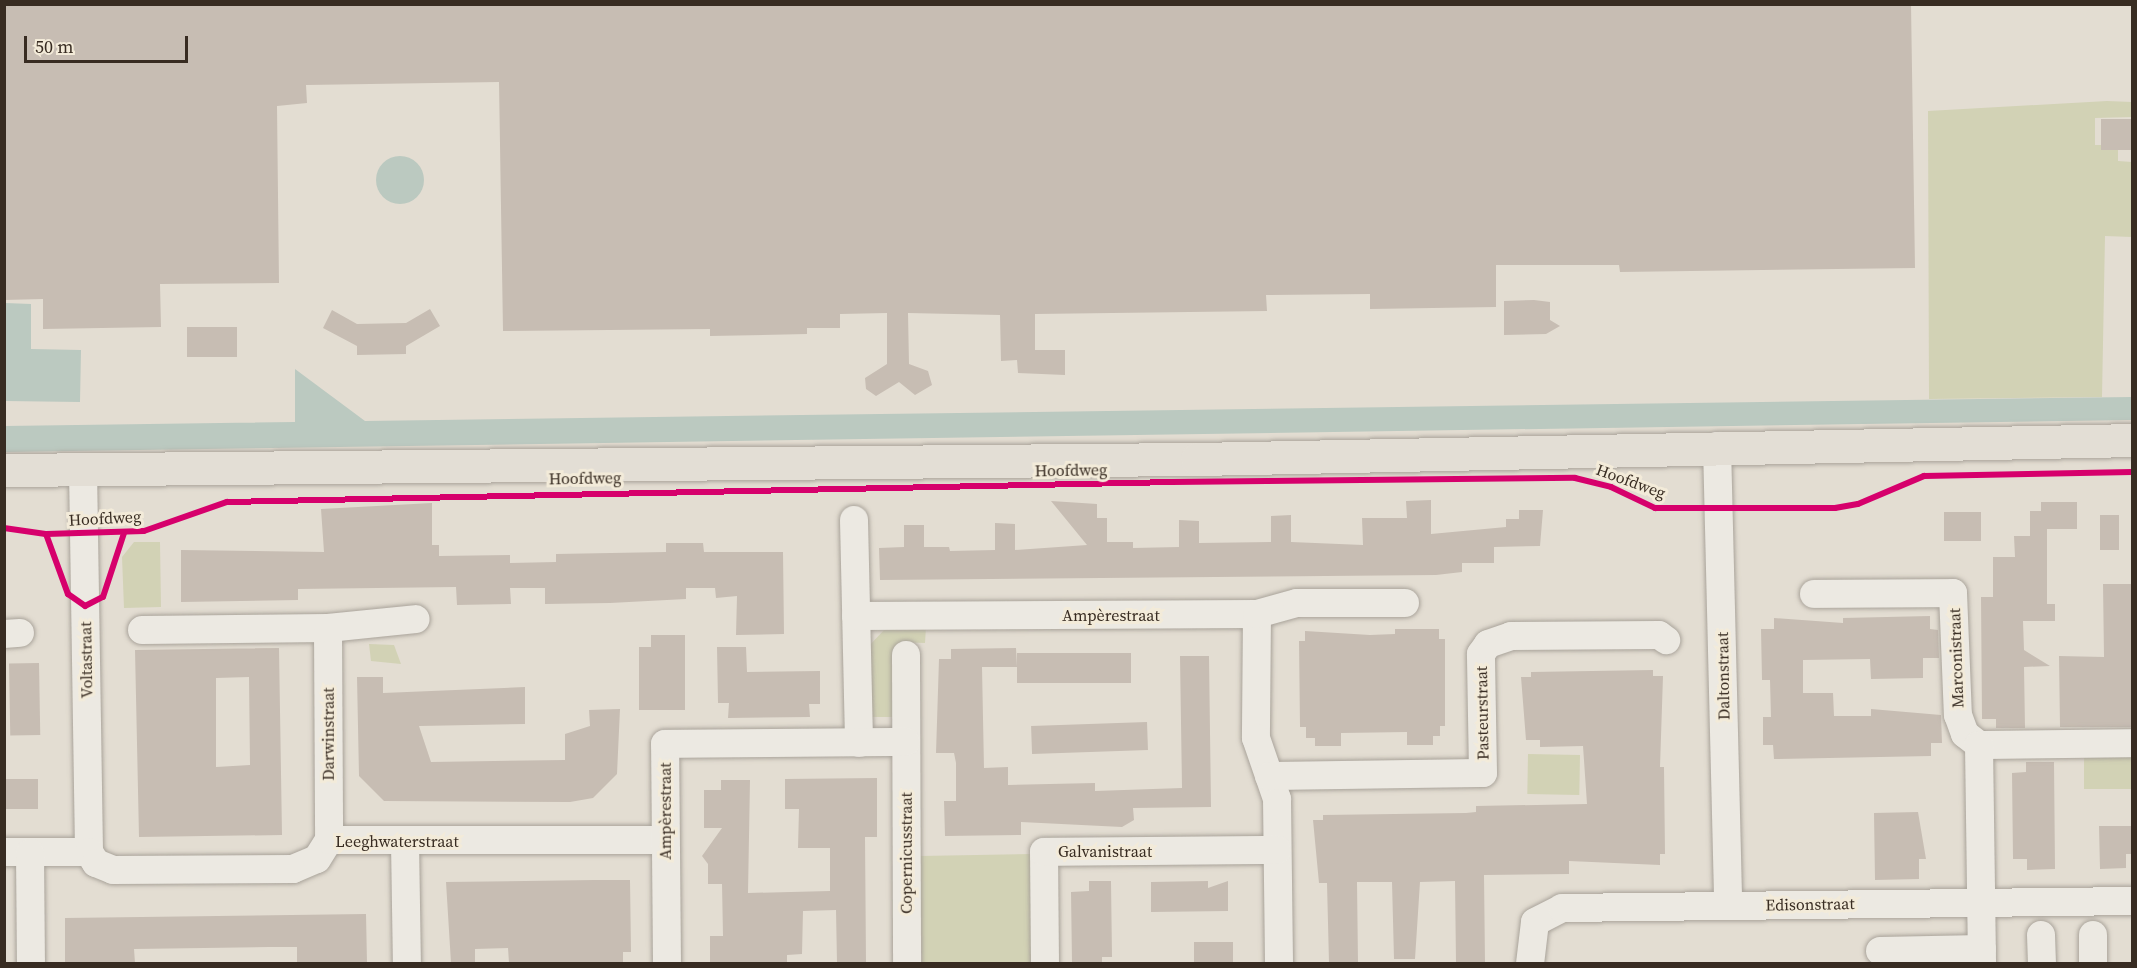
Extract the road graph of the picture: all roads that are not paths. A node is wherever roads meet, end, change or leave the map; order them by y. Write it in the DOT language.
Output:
graph roads {
  1 [pos="2133,440"];
  2 [pos="1717,456"];
  3 [pos="2133,460"];
  4 [pos="4,470"];
  5 [pos="83,478"];
  6 [pos="4,489"];
  7 [pos="855,520"];
  8 [pos="1814,594"];
  9 [pos="1405,603"];
  10 [pos="1257,614"];
  11 [pos="856,616"];
  12 [pos="416,619"];
  13 [pos="328,628"];
  14 [pos="142,630"];
  15 [pos="1666,640"];
  16 [pos="906,655"];
  17 [pos="859,742"];
  18 [pos="906,742"];
  19 [pos="2133,743"];
  20 [pos="1979,745"];
  21 [pos="1269,777"];
  22 [pos="329,840"];
  23 [pos="665,840"];
  24 [pos="405,842"];
  25 [pos="1277,850"];
  26 [pos="17,852"];
  27 [pos="89,852"];
  28 [pos="2133,901"];
  29 [pos="1980,902"];
  30 [pos="1728,906"];
  31 [pos="2042,935"];
  32 [pos="2093,935"];
  33 [pos="1880,951"];
  34 [pos="1982,956"];
  35 [pos="31,963"];
  36 [pos="407,963"];
  37 [pos="667,963"];
  38 [pos="907,963"];
  39 [pos="1045,963"];
  40 [pos="1279,963"];
  41 [pos="1530,963"];
  42 [pos="2042,963"];
  43 [pos="2093,963"];
  1 -- 2 [label="main road, Hoofdweg"];
  2 -- 3 [label="main road, Hoofdweg"];
  2 -- 5 [label="main road, Hoofdweg"];
  2 -- 30 [label="street, Daltonstraat"];
  4 -- 5 [label="main road, Hoofdweg"];
  5 -- 6 [label="main road, Hoofdweg"];
  5 -- 27 [label="street, Voltastraat"];
  7 -- 11 [label="street"];
  8 -- 20 [label="street, Marconistraat"];
  9 -- 10 [label="street, Ampèrestraat"];
  10 -- 11 [label="street, Ampèrestraat"];
  10 -- 21 [label="street"];
  11 -- 17 [label="street"];
  12 -- 13 [label="street"];
  13 -- 14 [label="street"];
  13 -- 22 [label="street, Darwinstraat"];
  15 -- 21 [label="street, Pasteurstraat"];
  16 -- 18 [label="street"];
  17 -- 18 [label="street, Ampèrestraat"];
  17 -- 23 [label="street, Ampèrestraat"];
  18 -- 38 [label="street, Copernicusstraat"];
  19 -- 20 [label="street"];
  20 -- 29 [label="street"];
  21 -- 25 [label="street"];
  22 -- 24 [label="street, Leeghwaterstraat"];
  22 -- 27 [label="street, Leeghwaterstraat"];
  23 -- 24 [label="street, Leeghwaterstraat"];
  23 -- 37 [label="street, Ampèrestraat"];
  24 -- 36 [label="street"];
  25 -- 39 [label="street, Galvanistraat"];
  25 -- 40 [label="street"];
  26 -- 27 [label="street"];
  26 -- 35 [label="street"];
  28 -- 29 [label="street, Edisonstraat"];
  29 -- 30 [label="street, Edisonstraat"];
  29 -- 34 [label="street"];
  30 -- 41 [label="street, Edisonstraat"];
  31 -- 42 [label="street"];
  32 -- 43 [label="street"];
  33 -- 34 [label="street"];
}
